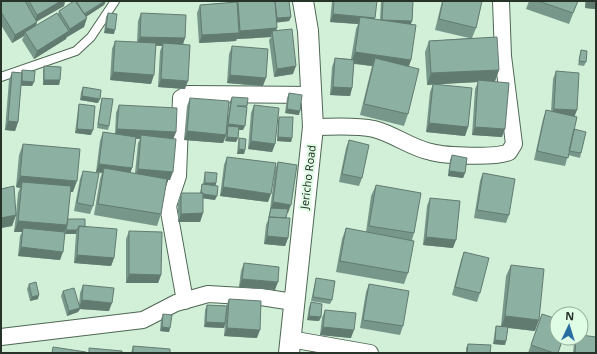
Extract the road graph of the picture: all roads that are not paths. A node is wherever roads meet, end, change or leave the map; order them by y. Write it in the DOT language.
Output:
graph roads {
  1 [pos="115,1"];
  2 [pos="304,1"];
  3 [pos="501,1"];
  4 [pos="1,77"];
  5 [pos="313,95"];
  6 [pos="313,127"];
  7 [pos="185,301"];
  8 [pos="293,302"];
  9 [pos="1,337"];
  10 [pos="289,346"];
  11 [pos="370,353"];
  1 -- 4 [label="lane"];
  2 -- 5 [label="street, Jericho Road"];
  3 -- 6 [label="street"];
  5 -- 6 [label="street, Jericho Road"];
  5 -- 7 [label="street"];
  6 -- 8 [label="street, Jericho Road"];
  7 -- 8 [label="street"];
  7 -- 9 [label="street"];
  8 -- 10 [label="street, Jericho Road"];
  10 -- 11 [label="street"];
}
